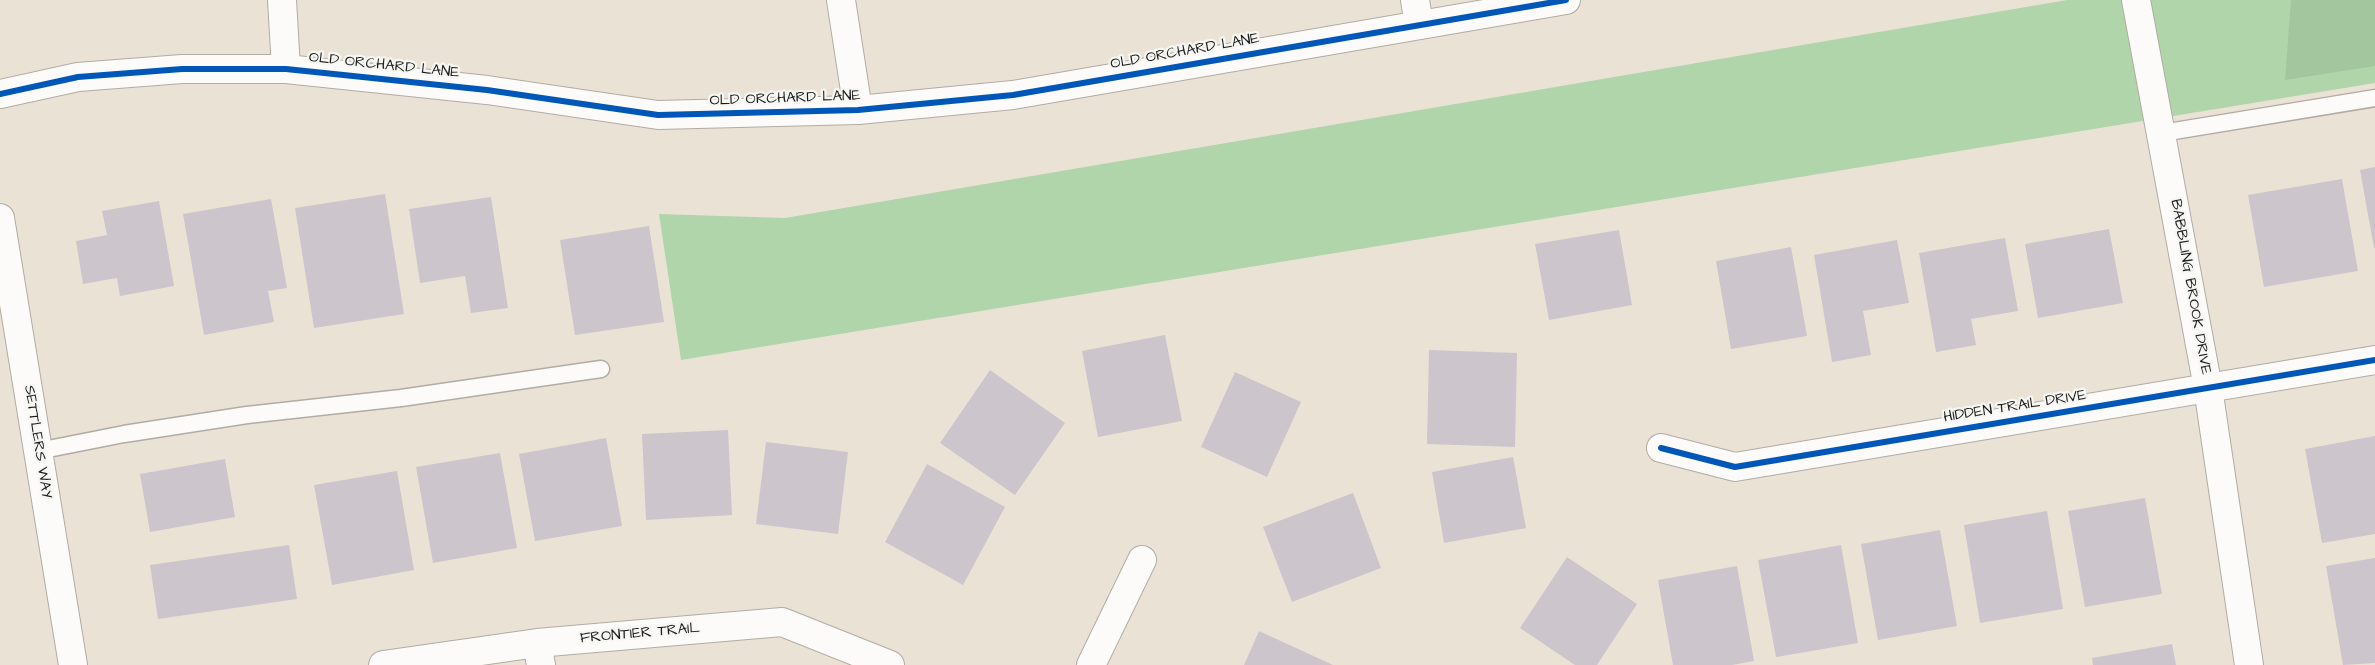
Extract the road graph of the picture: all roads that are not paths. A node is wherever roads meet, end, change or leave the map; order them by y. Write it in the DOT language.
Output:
graph roads {
  1 [pos="282,0"];
  2 [pos="841,0"];
  3 [pos="1566,0"];
  4 [pos="2136,0"];
  5 [pos="1417,12"];
  6 [pos="286,69"];
  7 [pos="0,94"];
  8 [pos="2375,98"];
  9 [pos="858,110"];
  10 [pos="2162,133"];
  11 [pos="0,218"];
  12 [pos="2375,360"];
  13 [pos="601,369"];
  14 [pos="2208,388"];
  15 [pos="1661,448"];
  16 [pos="38,451"];
  17 [pos="1142,560"];
  18 [pos="539,654"];
  19 [pos="73,665"];
  20 [pos="383,665"];
  21 [pos="890,665"];
  22 [pos="1091,665"];
  23 [pos="2249,665"];
  1 -- 6 [label="street"];
  2 -- 9 [label="street"];
  3 -- 5 [label="street, OLD ORCHARD LANE"];
  4 -- 10 [label="street, BABBLING BROOK DRIVE"];
  5 -- 9 [label="street, OLD ORCHARD LANE"];
  6 -- 7 [label="street, OLD ORCHARD LANE"];
  6 -- 9 [label="street, OLD ORCHARD LANE"];
  8 -- 10 [label="lane"];
  10 -- 14 [label="street, BABBLING BROOK DRIVE"];
  11 -- 16 [label="street, SETTLERS WAY"];
  12 -- 14 [label="street, HIDDEN TRAIL DRIVE"];
  13 -- 16 [label="lane"];
  14 -- 15 [label="street, HIDDEN TRAIL DRIVE"];
  14 -- 23 [label="street, BABBLING BROOK DRIVE"];
  16 -- 19 [label="street, SETTLERS WAY"];
  17 -- 22 [label="street"];
  18 -- 20 [label="street, FRONTIER TRAIL"];
  18 -- 21 [label="street, FRONTIER TRAIL"];
}
